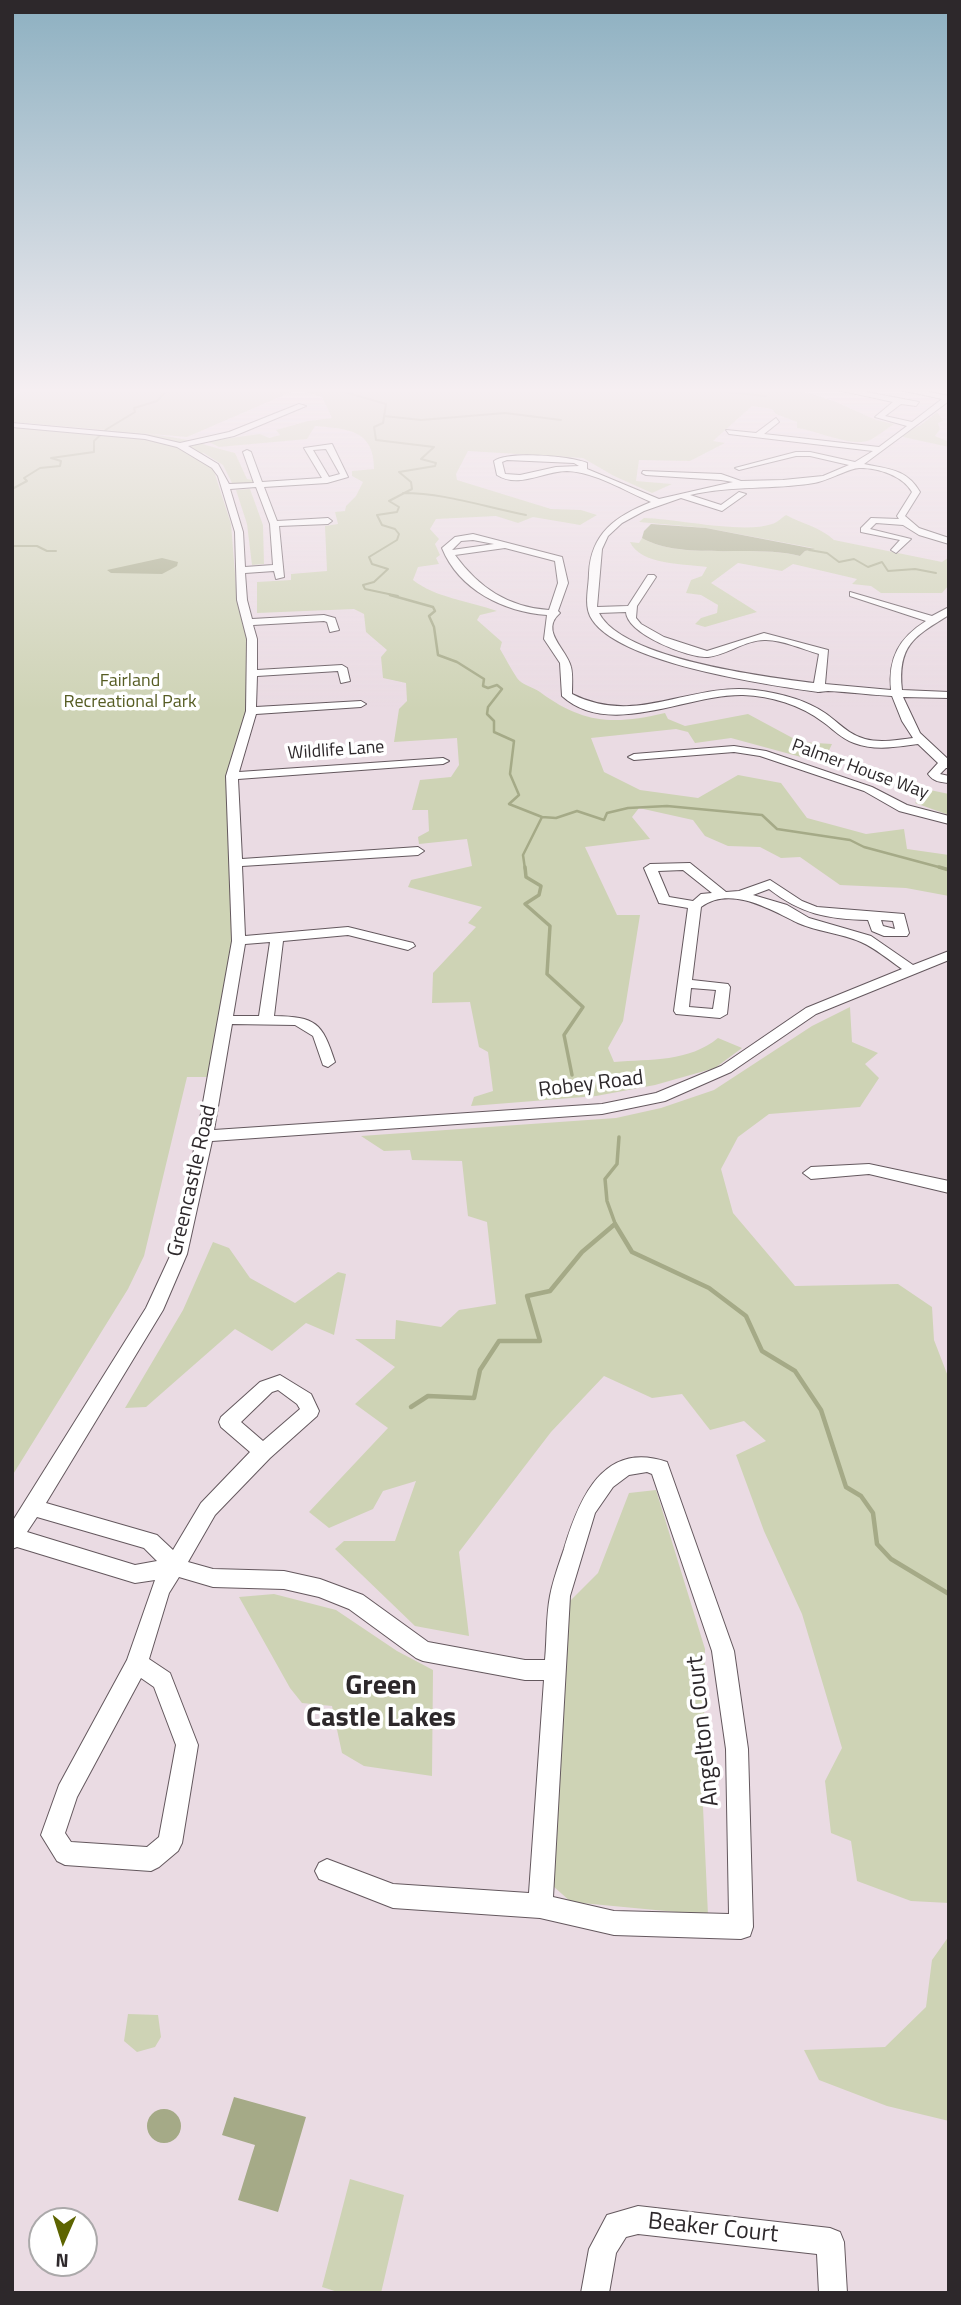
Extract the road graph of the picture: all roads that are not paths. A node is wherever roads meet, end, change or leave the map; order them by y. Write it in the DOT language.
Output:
graph roads {
  1 [pos="228,495"];
  2 [pos="263,495"];
  3 [pos="641,495"];
  4 [pos="696,495"];
  5 [pos="736,495"];
  6 [pos="914,495"];
  7 [pos="684,496"];
  8 [pos="659,502"];
  9 [pos="328,521"];
  10 [pos="904,522"];
  11 [pos="274,524"];
  12 [pos="949,541"];
  13 [pos="896,550"];
  14 [pos="242,570"];
  15 [pos="651,577"];
  16 [pos="853,594"];
  17 [pos="631,609"];
  18 [pos="593,610"];
  19 [pos="949,610"];
  20 [pos="555,613"];
  21 [pos="934,620"];
  22 [pos="249,622"];
  23 [pos="334,630"];
  24 [pos="251,673"];
  25 [pos="345,681"];
  26 [pos="819,689"];
  27 [pos="895,694"];
  28 [pos="949,695"];
  29 [pos="361,704"];
  30 [pos="251,711"];
  31 [pos="922,740"];
  32 [pos="634,757"];
  33 [pos="443,761"];
  34 [pos="947,764"];
  35 [pos="232,776"];
  36 [pos="949,780"];
  37 [pos="949,820"];
  38 [pos="418,851"];
  39 [pos="237,863"];
  40 [pos="721,894"];
  41 [pos="741,895"];
  42 [pos="695,905"];
  43 [pos="873,915"];
  44 [pos="277,939"];
  45 [pos="239,941"];
  46 [pos="408,946"];
  47 [pos="949,955"];
  48 [pos="912,970"];
  49 [pos="685,983"];
  50 [pos="266,1019"];
  51 [pos="227,1020"];
  52 [pos="328,1062"];
  53 [pos="205,1136"];
  54 [pos="811,1173"];
  55 [pos="949,1187"];
  56 [pos="263,1452"];
  57 [pos="32,1507"];
  58 [pos="13,1538"];
  59 [pos="176,1567"];
  60 [pos="137,1662"];
  61 [pos="553,1670"];
  62 [pos="327,1871"];
  63 [pos="540,1906"];
  64 [pos="595,2293"];
  65 [pos="833,2293"];
  1 -- 14 [label="street, Greencastle Road"];
  2 -- 11 [label="street"];
  3 -- 8 [label="street"];
  4 -- 7 [label="street"];
  5 -- 7 [label="street"];
  6 -- 10 [label="street"];
  7 -- 8 [label="street"];
  8 -- 18 [label="street"];
  9 -- 11 [label="street"];
  10 -- 12 [label="street"];
  10 -- 13 [label="street"];
  11 -- 14 [label="street"];
  14 -- 22 [label="street, Greencastle Road"];
  15 -- 17 [label="street"];
  16 -- 21 [label="street"];
  17 -- 18 [label="street"];
  17 -- 26 [label="street"];
  18 -- 26 [label="street"];
  19 -- 21 [label="street"];
  20 -- 20 [label="street"];
  20 -- 31 [label="street"];
  21 -- 27 [label="street"];
  22 -- 23 [label="street"];
  22 -- 24 [label="street, Greencastle Road"];
  24 -- 25 [label="street"];
  24 -- 30 [label="street, Greencastle Road"];
  26 -- 27 [label="street"];
  27 -- 28 [label="street"];
  27 -- 31 [label="street"];
  29 -- 30 [label="street"];
  30 -- 35 [label="street, Greencastle Road"];
  31 -- 34 [label="street"];
  32 -- 37 [label="street, Palmer House Way"];
  33 -- 35 [label="street, Wildlife Lane"];
  34 -- 36 [label="street"];
  35 -- 39 [label="street, Greencastle Road"];
  38 -- 39 [label="street"];
  39 -- 45 [label="street, Greencastle Road"];
  40 -- 41 [label="street"];
  40 -- 42 [label="street"];
  40 -- 42 [label="street"];
  41 -- 43 [label="street"];
  41 -- 48 [label="street"];
  42 -- 49 [label="street"];
  44 -- 45 [label="street"];
  44 -- 46 [label="street"];
  44 -- 50 [label="street"];
  45 -- 51 [label="street, Greencastle Road"];
  47 -- 48 [label="street, Robey Road"];
  48 -- 53 [label="street, Robey Road"];
  50 -- 51 [label="street"];
  50 -- 52 [label="street"];
  51 -- 53 [label="street, Greencastle Road"];
  53 -- 57 [label="street, Greencastle Road"];
  54 -- 55 [label="street"];
  56 -- 59 [label="street"];
  57 -- 58 [label="street, Greencastle Road"];
  57 -- 59 [label="street"];
  58 -- 59 [label="street"];
  59 -- 60 [label="street"];
  59 -- 61 [label="street"];
  60 -- 60 [label="street"];
  61 -- 63 [label="street, Angelton Court"];
  61 -- 63 [label="street, Angelton Court"];
  62 -- 63 [label="street, Angelton Court"];
  64 -- 65 [label="street, Beaker Court"];
}
